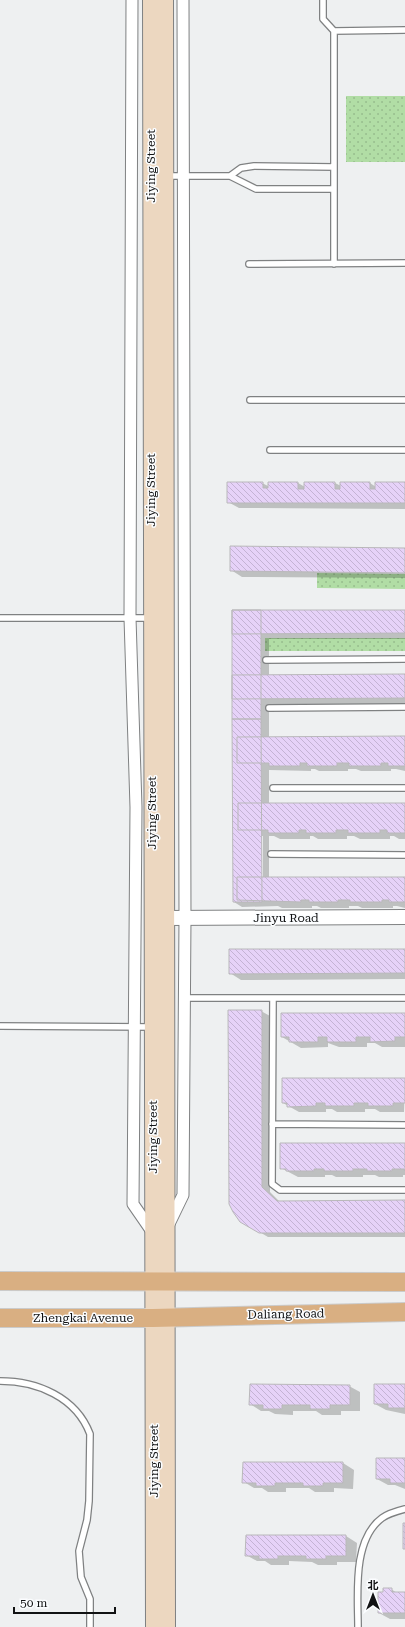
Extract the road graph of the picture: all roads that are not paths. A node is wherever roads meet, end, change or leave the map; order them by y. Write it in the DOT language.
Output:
graph roads {
  1 [pos="132,0"];
  2 [pos="151,0"];
  3 [pos="164,0"];
  4 [pos="183,0"];
  5 [pos="323,0"];
  6 [pos="405,30"];
  7 [pos="334,31"];
  8 [pos="334,168"];
  9 [pos="164,176"];
  10 [pos="184,176"];
  11 [pos="230,176"];
  12 [pos="334,189"];
  13 [pos="405,263"];
  14 [pos="249,264"];
  15 [pos="334,264"];
  16 [pos="250,400"];
  17 [pos="405,400"];
  18 [pos="270,450"];
  19 [pos="405,450"];
  20 [pos="0,618"];
  21 [pos="130,618"];
  22 [pos="152,618"];
  23 [pos="266,660"];
  24 [pos="405,660"];
  25 [pos="405,707"];
  26 [pos="269,708"];
  27 [pos="273,788"];
  28 [pos="405,788"];
  29 [pos="271,854"];
  30 [pos="405,855"];
  31 [pos="166,918"];
  32 [pos="185,918"];
  33 [pos="405,918"];
  34 [pos="184,998"];
  35 [pos="272,998"];
  36 [pos="405,998"];
  37 [pos="0,1026"];
  38 [pos="134,1027"];
  39 [pos="153,1027"];
  40 [pos="272,1124"];
  41 [pos="405,1125"];
  42 [pos="405,1190"];
  43 [pos="160,1231"];
  44 [pos="0,1281"];
  45 [pos="160,1282"];
  46 [pos="405,1282"];
  47 [pos="405,1312"];
  48 [pos="160,1317"];
  49 [pos="0,1318"];
  50 [pos="0,1381"];
  51 [pos="405,1508"];
  52 [pos="90,1627"];
  53 [pos="154,1627"];
  54 [pos="168,1627"];
  55 [pos="358,1627"];
  1 -- 21 [label="street"];
  2 -- 22 [label="main road, Jiying Street"];
  3 -- 9 [label="main road, Jiying Street"];
  4 -- 10 [label="street"];
  5 -- 7 [label="lane"];
  6 -- 7 [label="lane"];
  7 -- 8 [label="lane"];
  8 -- 11 [label="lane"];
  8 -- 12 [label="lane"];
  9 -- 10 [label="lane"];
  9 -- 31 [label="main road, Jiying Street"];
  10 -- 11 [label="lane"];
  10 -- 32 [label="street"];
  11 -- 12 [label="lane"];
  12 -- 15 [label="lane"];
  13 -- 15 [label="lane"];
  14 -- 15 [label="lane"];
  16 -- 17 [label="lane"];
  18 -- 19 [label="lane"];
  20 -- 21 [label="lane"];
  21 -- 22 [label="lane"];
  21 -- 38 [label="street"];
  22 -- 39 [label="main road, Jiying Street"];
  23 -- 24 [label="lane"];
  25 -- 26 [label="lane"];
  27 -- 28 [label="lane"];
  29 -- 30 [label="lane"];
  31 -- 32 [label="street, Jinyu Road"];
  31 -- 43 [label="main road, Jiying Street"];
  32 -- 33 [label="street, Jinyu Road"];
  32 -- 34 [label="street"];
  34 -- 35 [label="lane"];
  34 -- 43 [label="street"];
  35 -- 36 [label="lane"];
  35 -- 40 [label="lane"];
  37 -- 38 [label="lane"];
  38 -- 39 [label="lane"];
  38 -- 43 [label="street"];
  39 -- 43 [label="main road, Jiying Street"];
  40 -- 41 [label="lane"];
  40 -- 42 [label="lane"];
  43 -- 45 [label="main road, Jiying Street"];
  44 -- 45 [label="main road"];
  45 -- 46 [label="main road"];
  45 -- 48 [label="main road, Jiying Street"];
  47 -- 48 [label="main road, Daliang Road"];
  48 -- 49 [label="main road, Zhengkai Avenue"];
  48 -- 53 [label="main road, Jiying Street"];
  48 -- 54 [label="main road, Jiying Street"];
  50 -- 52 [label="lane"];
  51 -- 55 [label="lane"];
}
